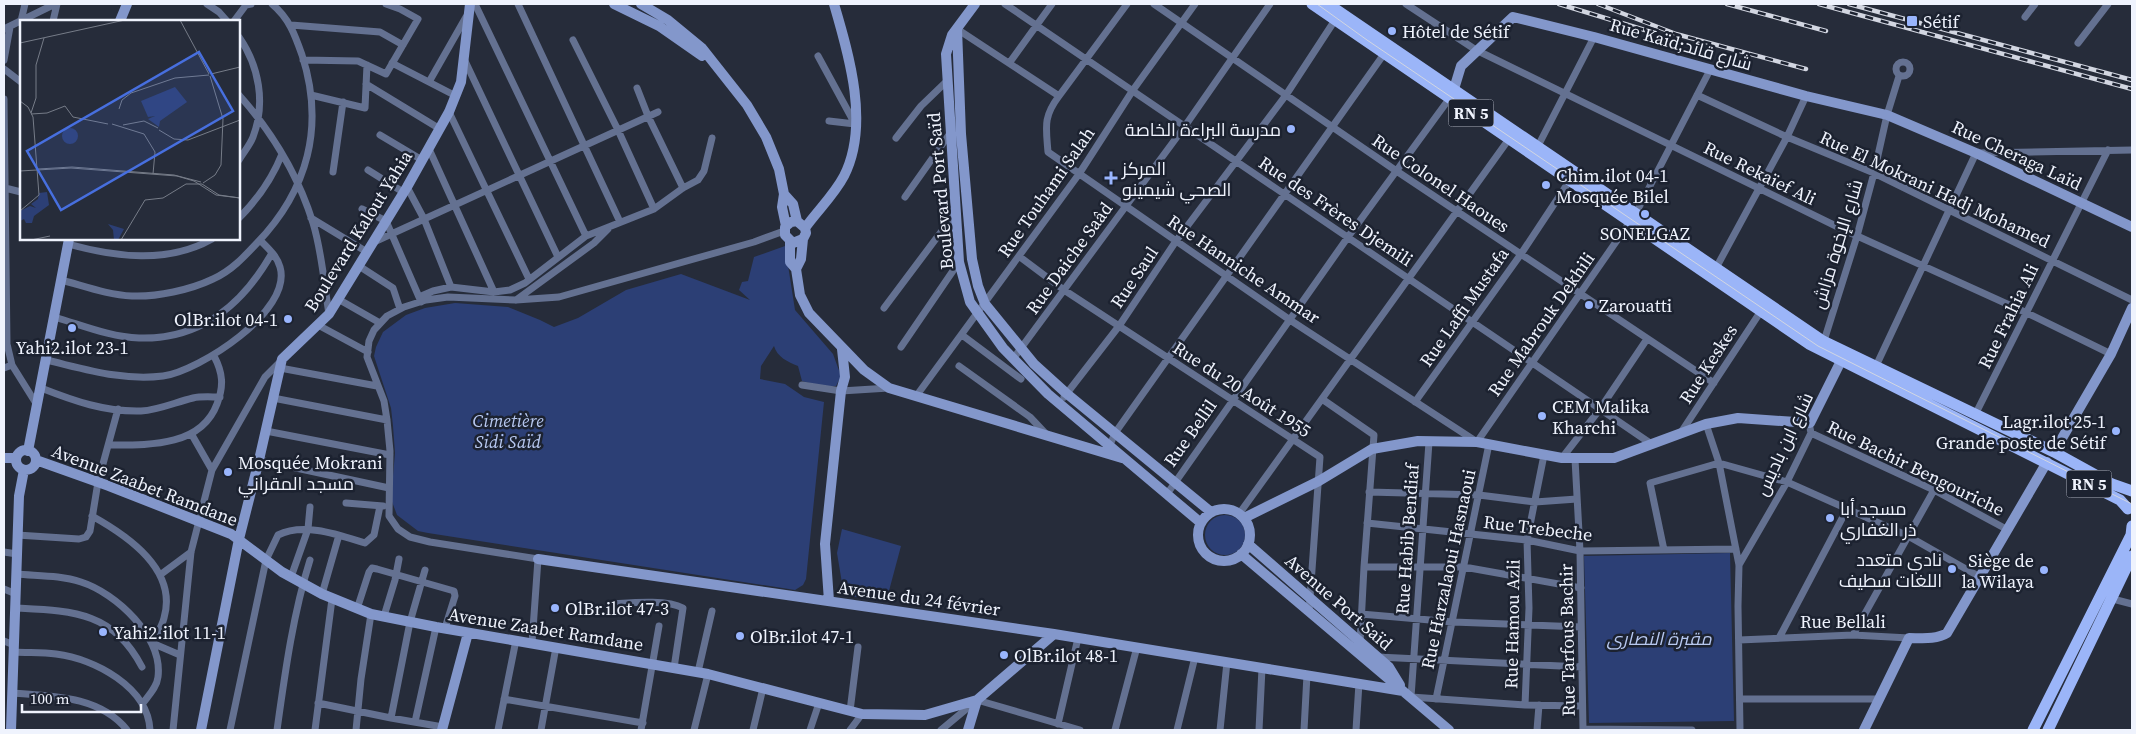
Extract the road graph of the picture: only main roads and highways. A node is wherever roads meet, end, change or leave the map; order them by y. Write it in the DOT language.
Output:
graph roads {
  1 [pos="127,4"];
  2 [pos="614,4"];
  3 [pos="641,4"];
  4 [pos="834,4"];
  5 [pos="975,4"];
  6 [pos="1312,4"];
  7 [pos="1328,4"];
  8 [pos="472,7"];
  9 [pos="120,20"];
  10 [pos="957,29"];
  11 [pos="721,70"];
  12 [pos="1452,94"];
  13 [pos="1887,115"];
  14 [pos="784,194"];
  15 [pos="1633,218"];
  16 [pos="801,224"];
  17 [pos="2132,227"];
  18 [pos="785,228"];
  19 [pos="803,239"];
  20 [pos="69,241"];
  21 [pos="790,241"];
  22 [pos="796,269"];
  23 [pos="2132,308"];
  24 [pos="1823,346"];
  25 [pos="842,349"];
  26 [pos="1841,361"];
  27 [pos="28,450"];
  28 [pos="2054,452"];
  29 [pos="4,458"];
  30 [pos="16,458"];
  31 [pos="1126,459"];
  32 [pos="36,460"];
  33 [pos="2047,462"];
  34 [pos="24,470"];
  35 [pos="2132,491"];
  36 [pos="2130,503"];
  37 [pos="1212,512"];
  38 [pos="1241,516"];
  39 [pos="2132,521"];
  40 [pos="1201,523"];
  41 [pos="2132,526"];
  42 [pos="239,539"];
  43 [pos="1248,544"];
  44 [pos="1241,554"];
  45 [pos="2132,556"];
  46 [pos="538,559"];
  47 [pos="2106,596"];
  48 [pos="829,601"];
  49 [pos="468,633"];
  50 [pos="1054,634"];
  51 [pos="1407,694"];
  52 [pos="977,700"];
  53 [pos="8,707"];
  54 [pos="443,728"];
  55 [pos="11,730"];
  56 [pos="201,730"];
  57 [pos="968,730"];
  58 [pos="1449,730"];
  59 [pos="1864,730"];
  60 [pos="2033,730"];
  61 [pos="2048,730"];
  1 -- 9 [label="main road"];
  2 -- 11 [label="main road"];
  3 -- 11 [label="main road"];
  4 -- 16 [label="main road"];
  5 -- 10 [label="main road, Boulevard Port Saïd"];
  6 -- 12 [label="main road, RN 5"];
  7 -- 12 [label="main road, RN 5"];
  8 -- 42 [label="main road, Boulevard Kalout Yahia"];
  10 -- 31 [label="main road, Boulevard Port Saïd"];
  10 -- 37 [label="main road"];
  11 -- 14 [label="main road"];
  12 -- 13 [label="main road, Rue Kaïd;شارع قائد"];
  12 -- 15 [label="main road, RN 5"];
  12 -- 15 [label="main road, RN 5"];
  13 -- 17 [label="main road, Rue Cheraga Laïd"];
  14 -- 16 [label="main road"];
  14 -- 18 [label="main road"];
  15 -- 24 [label="main road, RN 5"];
  15 -- 24 [label="main road, RN 5"];
  16 -- 18 [label="main road"];
  16 -- 19 [label="main road"];
  18 -- 21 [label="main road"];
  19 -- 21 [label="main road"];
  19 -- 22 [label="main road"];
  20 -- 27 [label="main road"];
  21 -- 22 [label="main road"];
  22 -- 25 [label="main road"];
  23 -- 28 [label="main road"];
  24 -- 26 [label="main road, RN 5"];
  24 -- 28 [label="main road, RN 5"];
  25 -- 31 [label="main road"];
  25 -- 48 [label="main road"];
  26 -- 33 [label="main road, RN 5"];
  26 -- 38 [label="main road, شارع ابن باديس"];
  27 -- 30 [label="main road"];
  27 -- 32 [label="main road"];
  28 -- 35 [label="main road, RN 5"];
  29 -- 30 [label="main road"];
  30 -- 34 [label="main road"];
  31 -- 40 [label="main road, Boulevard Port Saïd"];
  32 -- 34 [label="main road"];
  32 -- 42 [label="main road, Avenue Zaabet Ramdane"];
  33 -- 36 [label="main road, RN 5"];
  33 -- 59 [label="main road, Rue Bellali"];
  34 -- 53 [label="main road"];
  36 -- 39 [label="main road"];
  37 -- 38 [label="main road"];
  37 -- 40 [label="main road"];
  38 -- 43 [label="main road"];
  40 -- 44 [label="main road"];
  41 -- 47 [label="main road"];
  42 -- 49 [label="main road, Avenue Zaabet Ramdane"];
  42 -- 56 [label="main road"];
  43 -- 44 [label="main road"];
  43 -- 51 [label="main road, Avenue Port Saïd"];
  44 -- 51 [label="main road, Avenue Port Saïd"];
  45 -- 47 [label="main road"];
  46 -- 48 [label="main road, Avenue du 24 février"];
  47 -- 60 [label="main road"];
  47 -- 61 [label="main road"];
  48 -- 50 [label="main road, Avenue du 24 février"];
  49 -- 52 [label="main road, Avenue Zaabet Ramdane"];
  49 -- 54 [label="main road"];
  50 -- 51 [label="main road, Avenue du 24 février"];
  50 -- 52 [label="main road, Avenue Zaabet Ramdane"];
  51 -- 58 [label="main road, Avenue Port Saïd"];
  52 -- 57 [label="main road"];
  53 -- 55 [label="main road"];
}
